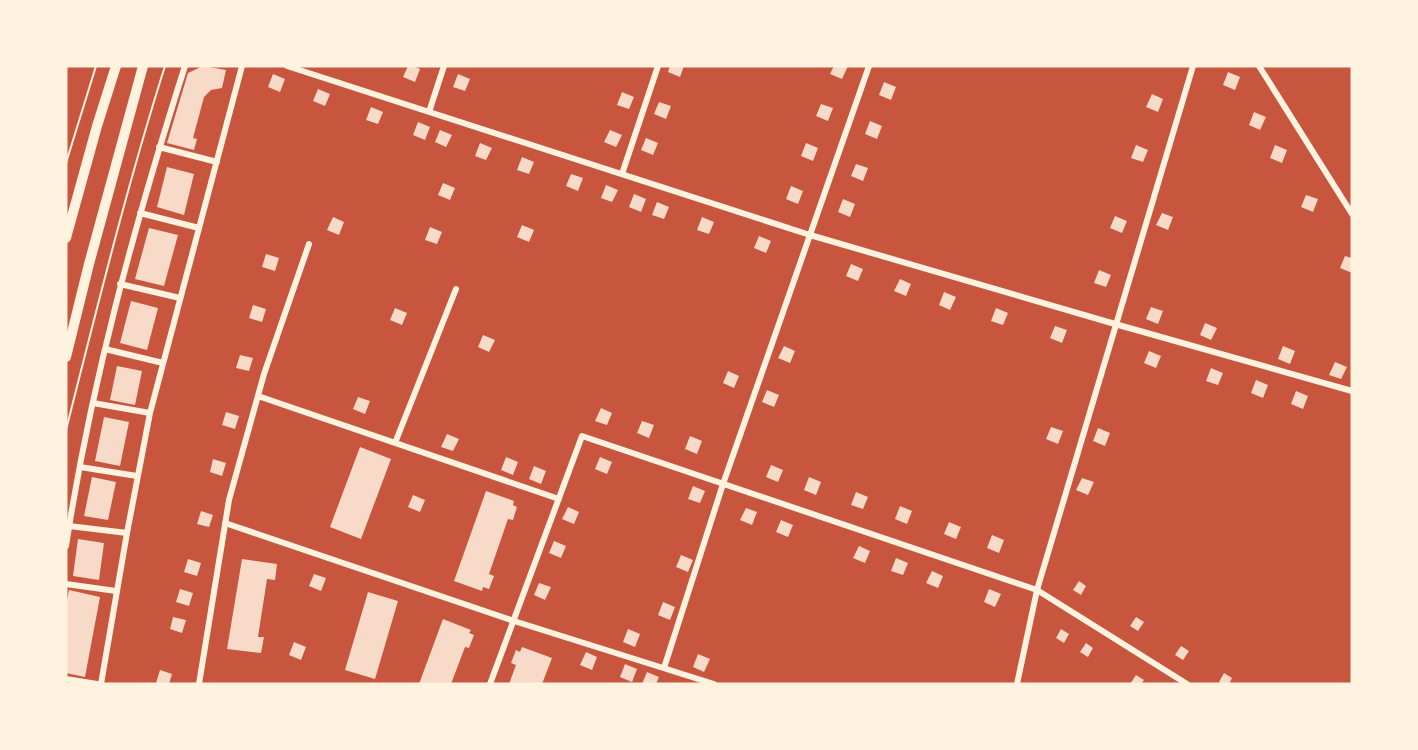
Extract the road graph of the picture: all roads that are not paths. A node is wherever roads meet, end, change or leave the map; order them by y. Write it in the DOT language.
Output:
graph roads {
  1 [pos="116,66"];
  2 [pos="143,66"];
  3 [pos="185,66"];
  4 [pos="242,66"];
  5 [pos="287,66"];
  6 [pos="444,66"];
  7 [pos="658,66"];
  8 [pos="869,66"];
  9 [pos="1193,66"];
  10 [pos="1259,66"];
  11 [pos="429,112"];
  12 [pos="159,147"];
  13 [pos="217,162"];
  14 [pos="622,174"];
  15 [pos="1351,211"];
  16 [pos="140,213"];
  17 [pos="199,228"];
  18 [pos="810,235"];
  19 [pos="66,238"];
  20 [pos="309,244"];
  21 [pos="120,284"];
  22 [pos="456,289"];
  23 [pos="180,298"];
  24 [pos="1115,324"];
  25 [pos="105,350"];
  26 [pos="66,357"];
  27 [pos="163,363"];
  28 [pos="1352,391"];
  29 [pos="258,396"];
  30 [pos="93,403"];
  31 [pos="150,413"];
  32 [pos="395,442"];
  33 [pos="80,467"];
  34 [pos="137,476"];
  35 [pos="723,484"];
  36 [pos="559,499"];
  37 [pos="225,523"];
  38 [pos="69,526"];
  39 [pos="126,533"];
  40 [pos="66,546"];
  41 [pos="66,584"];
  42 [pos="1037,590"];
  43 [pos="117,591"];
  44 [pos="514,621"];
  45 [pos="664,669"];
  46 [pos="66,679"];
  47 [pos="99,684"];
  48 [pos="199,684"];
  49 [pos="490,684"];
  50 [pos="714,684"];
  51 [pos="1017,684"];
  52 [pos="1187,684"];
  1 -- 19 [label="main road"];
  2 -- 26 [label="main road"];
  3 -- 12 [label="street"];
  4 -- 13 [label="street"];
  5 -- 11 [label="street"];
  6 -- 11 [label="street"];
  7 -- 14 [label="street"];
  8 -- 18 [label="street"];
  9 -- 24 [label="street"];
  10 -- 15 [label="street"];
  11 -- 14 [label="street"];
  12 -- 13 [label="street"];
  12 -- 16 [label="street"];
  13 -- 17 [label="street"];
  14 -- 18 [label="street"];
  16 -- 17 [label="street"];
  16 -- 21 [label="street"];
  17 -- 23 [label="street"];
  18 -- 24 [label="street"];
  18 -- 35 [label="street"];
  20 -- 29 [label="street"];
  21 -- 23 [label="street"];
  21 -- 25 [label="street"];
  22 -- 32 [label="street"];
  23 -- 27 [label="street"];
  24 -- 28 [label="street"];
  24 -- 42 [label="street"];
  25 -- 27 [label="street"];
  25 -- 30 [label="street"];
  27 -- 31 [label="street"];
  29 -- 32 [label="street"];
  29 -- 37 [label="street"];
  30 -- 31 [label="street"];
  30 -- 33 [label="street"];
  31 -- 34 [label="street"];
  32 -- 36 [label="street"];
  33 -- 34 [label="street"];
  33 -- 38 [label="street"];
  34 -- 39 [label="street"];
  35 -- 36 [label="street"];
  35 -- 42 [label="street"];
  35 -- 45 [label="street"];
  36 -- 44 [label="street"];
  37 -- 44 [label="street"];
  37 -- 48 [label="street"];
  38 -- 39 [label="street"];
  38 -- 40 [label="street"];
  39 -- 43 [label="street"];
  41 -- 43 [label="street"];
  42 -- 51 [label="street"];
  42 -- 52 [label="street"];
  43 -- 47 [label="street"];
  44 -- 45 [label="street"];
  44 -- 49 [label="street"];
  45 -- 50 [label="street"];
  46 -- 47 [label="street"];
}
